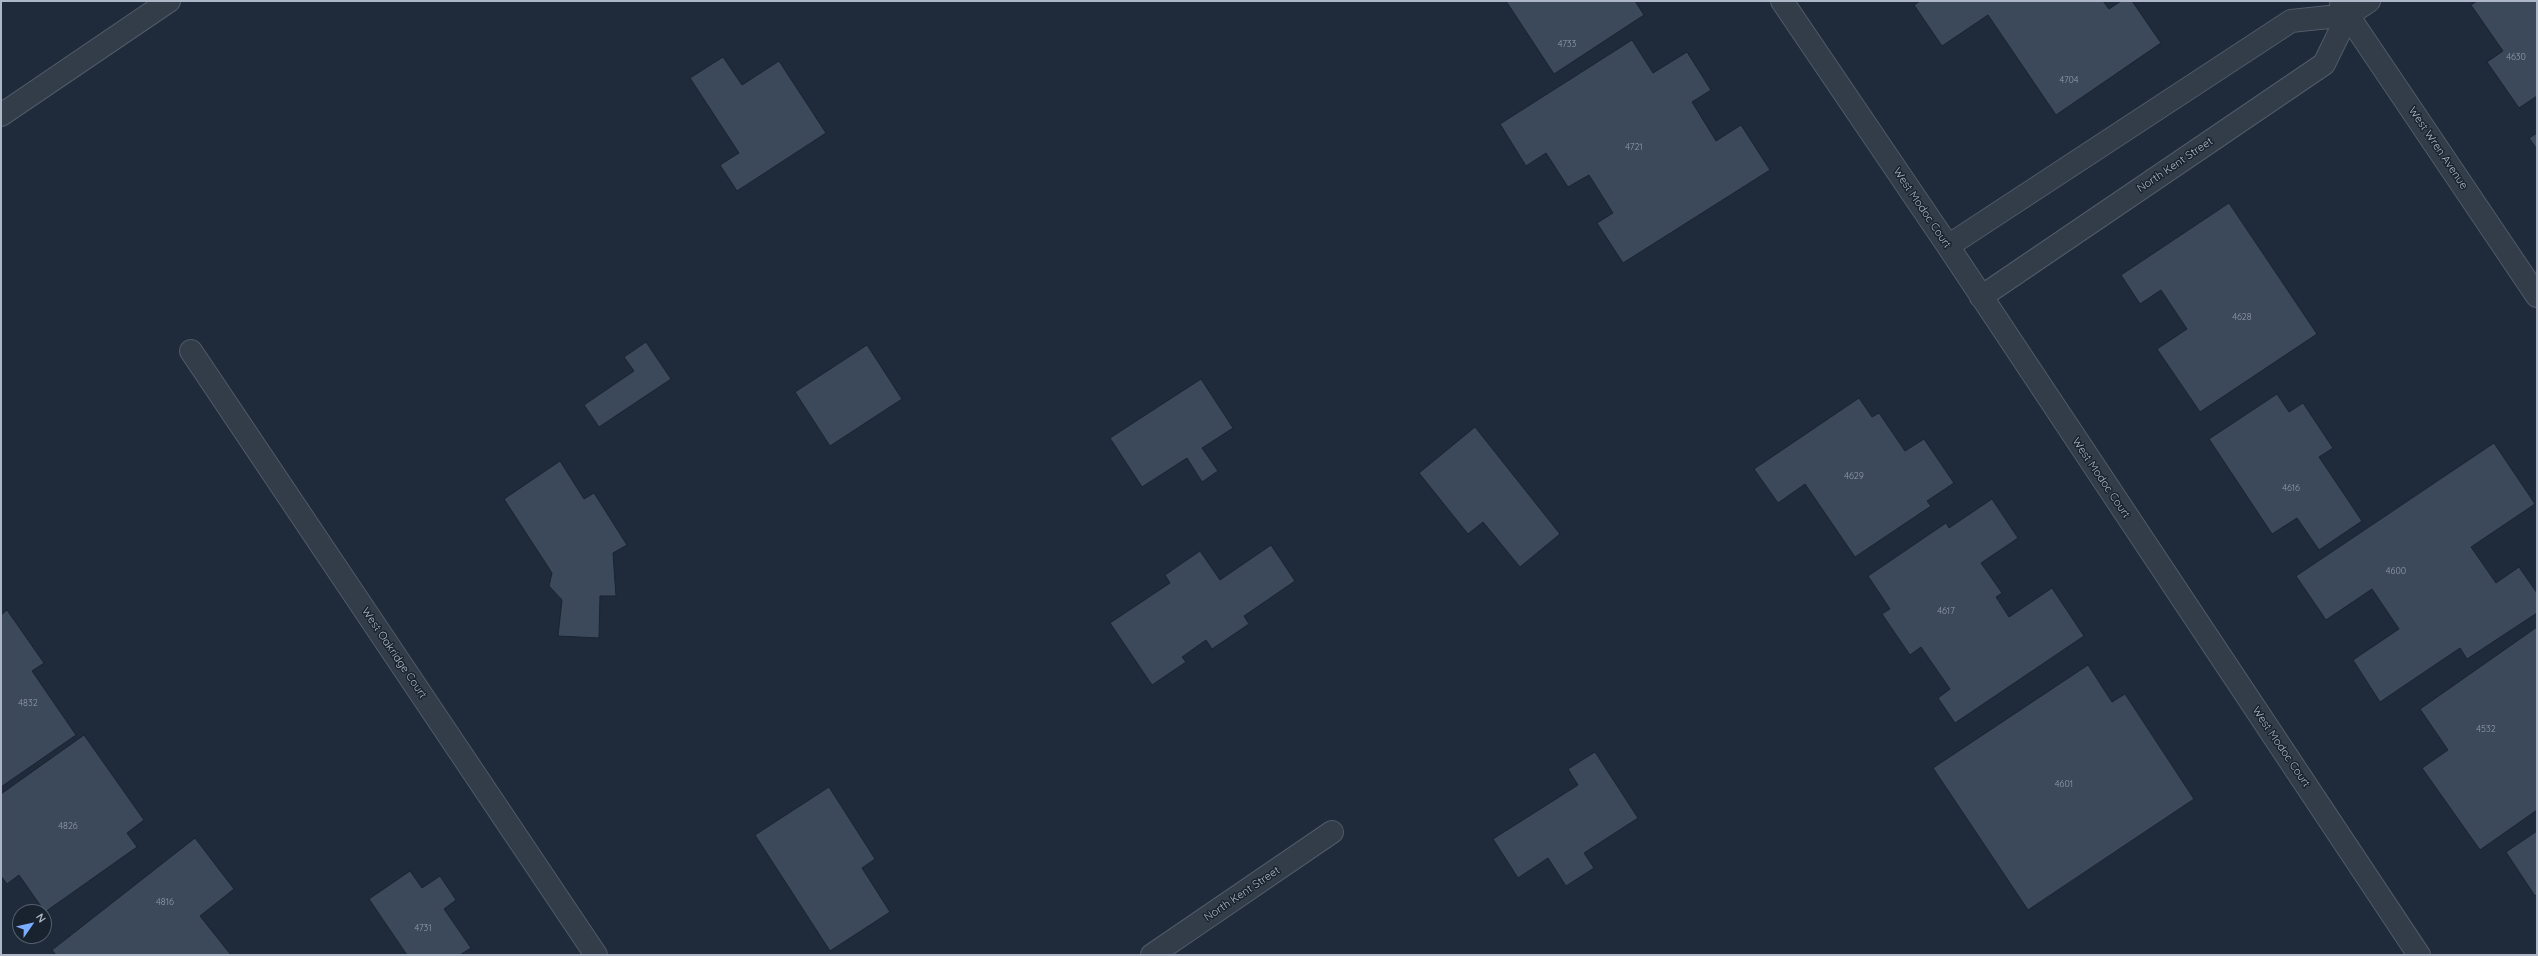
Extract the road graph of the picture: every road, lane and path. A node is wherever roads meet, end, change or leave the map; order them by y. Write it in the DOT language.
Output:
graph roads {
  1 [pos="169,1"];
  2 [pos="1782,1"];
  3 [pos="2369,1"];
  4 [pos="2344,8"];
  5 [pos="1,115"];
  6 [pos="1948,246"];
  7 [pos="2537,296"];
  8 [pos="1981,297"];
  9 [pos="191,351"];
  10 [pos="1332,832"];
  11 [pos="596,955"];
  12 [pos="1152,955"];
  13 [pos="2419,955"];
  1 -- 5 [label="street"];
  2 -- 6 [label="street, West Modoc Court"];
  3 -- 4 [label="street"];
  4 -- 6 [label="street"];
  4 -- 7 [label="street, West Wren Avenue"];
  4 -- 8 [label="street, North Kent Street"];
  6 -- 8 [label="street, West Modoc Court"];
  8 -- 13 [label="street, West Modoc Court"];
  9 -- 11 [label="street, West Oakridge Court"];
  10 -- 12 [label="street, North Kent Street"];
}
